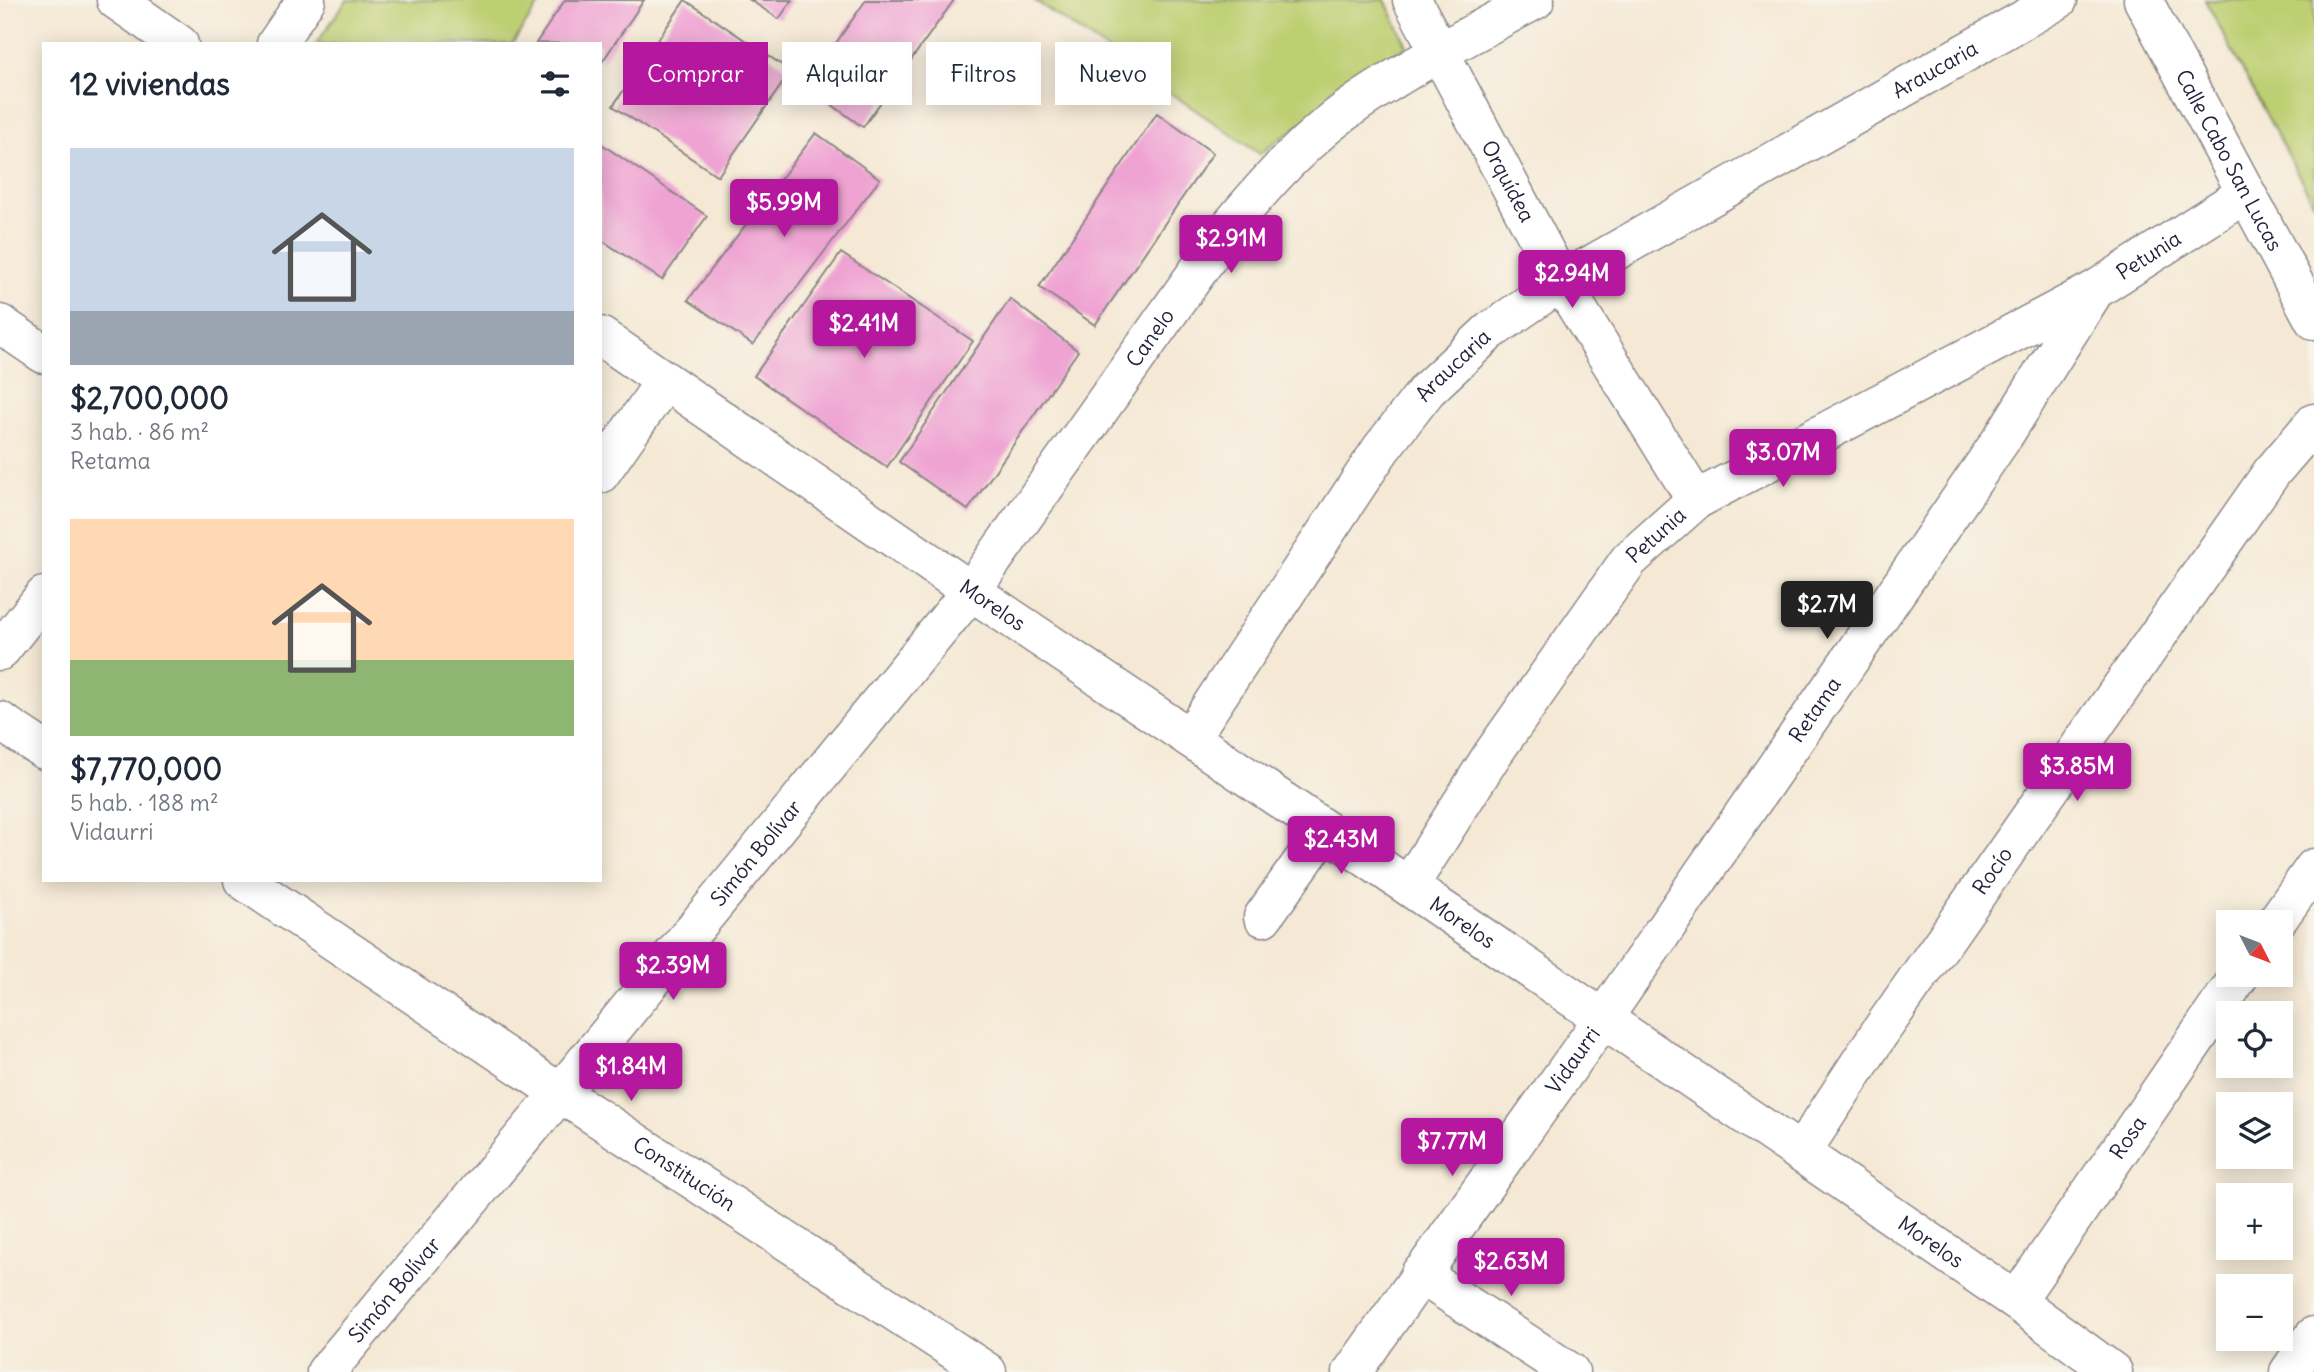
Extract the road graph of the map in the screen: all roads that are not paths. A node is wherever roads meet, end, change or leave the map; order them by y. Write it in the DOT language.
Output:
graph roads {
  1 [pos="116,0"];
  2 [pos="306,0"];
  3 [pos="1412,0"];
  4 [pos="1535,0"];
  5 [pos="2058,0"];
  6 [pos="2143,0"];
  7 [pos="176,42"];
  8 [pos="277,42"];
  9 [pos="1440,52"];
  10 [pos="2245,194"];
  11 [pos="1561,282"];
  12 [pos="2095,290"];
  13 [pos="2314,320"];
  14 [pos="0,324"];
  15 [pos="602,337"];
  16 [pos="42,353"];
  17 [pos="666,381"];
  18 [pos="2314,424"];
  19 [pos="602,471"];
  20 [pos="1696,500"];
  21 [pos="971,592"];
  22 [pos="42,598"];
  23 [pos="0,651"];
  24 [pos="0,721"];
  25 [pos="1190,738"];
  26 [pos="42,749"];
  27 [pos="1325,830"];
  28 [pos="2314,868"];
  29 [pos="246,882"];
  30 [pos="1409,886"];
  31 [pos="2284,910"];
  32 [pos="1263,917"];
  33 [pos="2232,987"];
  34 [pos="1602,1020"];
  35 [pos="560,1093"];
  36 [pos="1801,1153"];
  37 [pos="1420,1274"];
  38 [pos="2016,1301"];
  39 [pos="2314,1336"];
  40 [pos="326,1372"];
  41 [pos="988,1372"];
  42 [pos="1352,1372"];
  43 [pos="1570,1372"];
  44 [pos="2113,1372"];
  45 [pos="2289,1372"];
  1 -- 7 [label="street"];
  2 -- 8 [label="street"];
  3 -- 9 [label="street, Orquídea"];
  4 -- 9 [label="street, Canelo"];
  5 -- 11 [label="street, Araucaria"];
  6 -- 10 [label="street, Calle Cabo San Lucas"];
  9 -- 11 [label="street, Orquídea"];
  9 -- 21 [label="street, Canelo"];
  10 -- 12 [label="street, Petunia"];
  10 -- 13 [label="street, Calle Cabo San Lucas"];
  11 -- 20 [label="street, Orquídea"];
  11 -- 25 [label="street, Araucaria"];
  12 -- 20 [label="street, Petunia"];
  12 -- 34 [label="street, Retama"];
  14 -- 16 [label="street"];
  15 -- 17 [label="street, Morelos"];
  17 -- 19 [label="street"];
  17 -- 21 [label="street, Morelos"];
  18 -- 36 [label="street, Rocío"];
  20 -- 30 [label="street, Petunia"];
  21 -- 25 [label="street, Morelos"];
  21 -- 35 [label="street, Simón Bolívar"];
  22 -- 23 [label="street"];
  24 -- 26 [label="street"];
  25 -- 27 [label="street, Morelos"];
  27 -- 30 [label="street, Morelos"];
  27 -- 32 [label="street"];
  28 -- 31 [label="street"];
  29 -- 35 [label="street, Constitución"];
  30 -- 34 [label="street, Morelos"];
  33 -- 38 [label="street, Rosa"];
  34 -- 36 [label="street, Morelos"];
  34 -- 37 [label="street, Vidaurri"];
  35 -- 40 [label="street, Simón Bolívar"];
  35 -- 41 [label="street, Constitución"];
  36 -- 38 [label="street, Morelos"];
  37 -- 42 [label="street, Vidaurri"];
  37 -- 43 [label="street"];
  38 -- 44 [label="street, Morelos"];
  39 -- 45 [label="street"];
}
